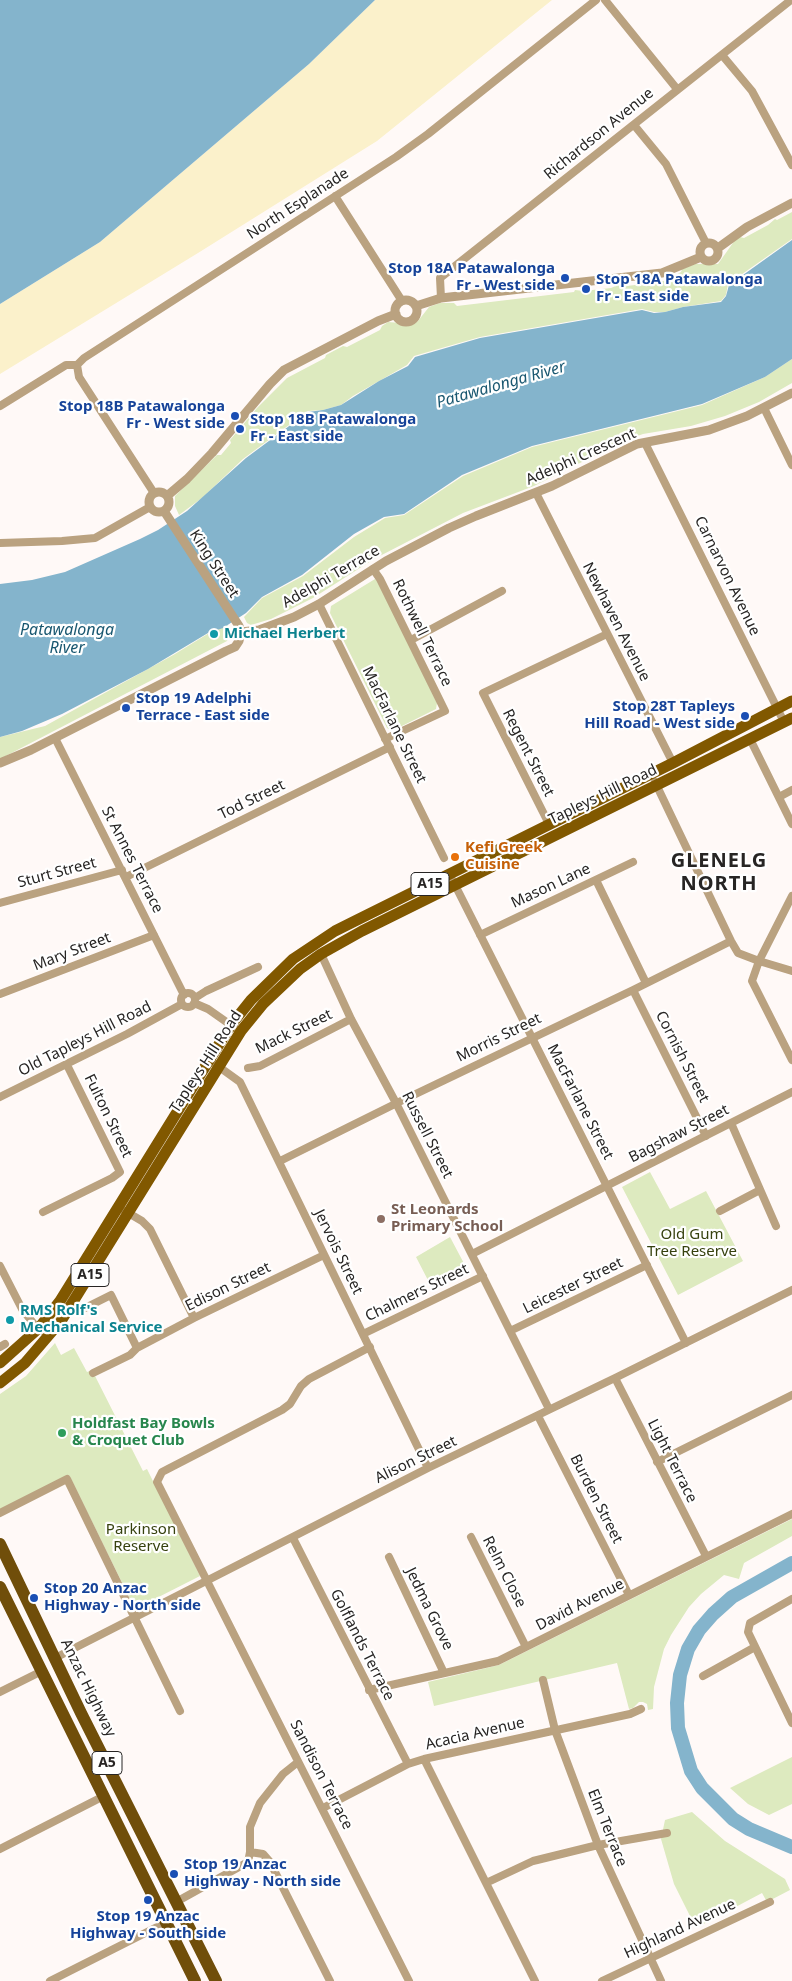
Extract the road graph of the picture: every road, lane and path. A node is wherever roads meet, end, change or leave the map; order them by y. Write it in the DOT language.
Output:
graph roads {
  1 [pos="596,0"];
  2 [pos="606,0"];
  3 [pos="791,0"];
  4 [pos="722,55"];
  5 [pos="677,89"];
  6 [pos="634,124"];
  7 [pos="792,166"];
  8 [pos="335,196"];
  9 [pos="792,203"];
  10 [pos="706,243"];
  11 [pos="718,248"];
  12 [pos="701,257"];
  13 [pos="441,298"];
  14 [pos="402,300"];
  15 [pos="416,306"];
  16 [pos="396,314"];
  17 [pos="77,366"];
  18 [pos="792,392"];
  19 [pos="0,406"];
  20 [pos="764,408"];
  21 [pos="645,443"];
  22 [pos="792,465"];
  23 [pos="154,493"];
  24 [pos="536,493"];
  25 [pos="167,496"];
  26 [pos="150,507"];
  27 [pos="166,513"];
  28 [pos="466,520"];
  29 [pos="0,543"];
  30 [pos="373,569"];
  31 [pos="502,591"];
  32 [pos="318,604"];
  33 [pos="241,632"];
  34 [pos="607,634"];
  35 [pos="411,640"];
  36 [pos="792,701"];
  37 [pos="778,708"];
  38 [pos="788,720"];
  39 [pos="55,738"];
  40 [pos="385,739"];
  41 [pos="750,739"];
  42 [pos="390,748"];
  43 [pos="0,763"];
  44 [pos="673,763"];
  45 [pos="651,774"];
  46 [pos="657,785"];
  47 [pos="792,790"];
  48 [pos="779,797"];
  49 [pos="550,824"];
  50 [pos="792,824"];
  51 [pos="444,858"];
  52 [pos="633,862"];
  53 [pos="124,873"];
  54 [pos="450,874"];
  55 [pos="596,880"];
  56 [pos="455,885"];
  57 [pos="792,896"];
  58 [pos="0,903"];
  59 [pos="480,934"];
  60 [pos="154,935"];
  61 [pos="731,941"];
  62 [pos="321,954"];
  63 [pos="760,961"];
  64 [pos="258,967"];
  65 [pos="792,971"];
  66 [pos="646,984"];
  67 [pos="633,990"];
  68 [pos="0,994"];
  69 [pos="184,994"];
  70 [pos="195,1001"];
  71 [pos="182,1004"];
  72 [pos="351,1019"];
  73 [pos="236,1028"];
  74 [pos="531,1038"];
  75 [pos="792,1060"];
  76 [pos="213,1064"];
  77 [pos="67,1065"];
  78 [pos="248,1068"];
  79 [pos="792,1092"];
  80 [pos="0,1097"];
  81 [pos="396,1103"];
  82 [pos="731,1123"];
  83 [pos="706,1136"];
  84 [pos="280,1162"];
  85 [pos="607,1186"];
  86 [pos="760,1190"];
  87 [pos="122,1210"];
  88 [pos="720,1211"];
  89 [pos="43,1212"];
  90 [pos="776,1226"];
  91 [pos="472,1254"];
  92 [pos="324,1255"];
  93 [pos="647,1264"];
  94 [pos="0,1266"];
  95 [pos="483,1276"];
  96 [pos="792,1290"];
  97 [pos="81,1310"];
  98 [pos="194,1318"];
  99 [pos="39,1328"];
  100 [pos="510,1331"];
  101 [pos="363,1334"];
  102 [pos="49,1335"];
  103 [pos="686,1343"];
  104 [pos="370,1347"];
  105 [pos="137,1348"];
  106 [pos="0,1363"];
  107 [pos="92,1374"];
  108 [pos="615,1378"];
  109 [pos="0,1383"];
  110 [pos="792,1395"];
  111 [pos="549,1410"];
  112 [pos="538,1416"];
  113 [pos="657,1462"];
  114 [pos="428,1468"];
  115 [pos="0,1513"];
  116 [pos="792,1514"];
  117 [pos="471,1537"];
  118 [pos="293,1538"];
  119 [pos="0,1544"];
  120 [pos="706,1556"];
  121 [pos="389,1557"];
  122 [pos="208,1581"];
  123 [pos="17,1582"];
  124 [pos="0,1587"];
  125 [pos="629,1595"];
  126 [pos="792,1599"];
  127 [pos="6,1601"];
  128 [pos="28,1605"];
  129 [pos="14,1616"];
  130 [pos="134,1618"];
  131 [pos="526,1647"];
  132 [pos="755,1647"];
  133 [pos="55,1658"];
  134 [pos="42,1671"];
  135 [pos="444,1673"];
  136 [pos="703,1676"];
  137 [pos="542,1680"];
  138 [pos="369,1690"];
  139 [pos="0,1692"];
  140 [pos="641,1709"];
  141 [pos="180,1711"];
  142 [pos="81,1713"];
  143 [pos="790,1714"];
  144 [pos="792,1723"];
  145 [pos="70,1728"];
  146 [pos="555,1730"];
  147 [pos="92,1733"];
  148 [pos="77,1741"];
  149 [pos="424,1759"];
  150 [pos="298,1762"];
  151 [pos="408,1764"];
  152 [pos="104,1796"];
  153 [pos="323,1808"];
  154 [pos="667,1833"];
  155 [pos="598,1845"];
  156 [pos="0,1849"];
  157 [pos="250,1852"];
  158 [pos="486,1883"];
  159 [pos="176,1902"];
  160 [pos="770,1902"];
  161 [pos="167,1922"];
  162 [pos="204,1959"];
  163 [pos="650,1959"];
  164 [pos="195,1979"];
  165 [pos="50,1981"];
  166 [pos="210,1981"];
  167 [pos="216,1981"];
  168 [pos="330,1981"];
  169 [pos="409,1981"];
  170 [pos="535,1981"];
  171 [pos="602,1981"];
  172 [pos="660,1981"];
  1 -- 8 [label="street, North Esplanade"];
  2 -- 5 [label="street"];
  3 -- 4 [label="street, Richardson Avenue"];
  4 -- 5 [label="street, Richardson Avenue"];
  4 -- 7 [label="street"];
  5 -- 6 [label="street, Richardson Avenue"];
  6 -- 10 [label="street"];
  6 -- 13 [label="street, Richardson Avenue"];
  8 -- 14 [label="street"];
  8 -- 17 [label="street, North Esplanade"];
  9 -- 11 [label="street"];
  10 -- 11 [label="street"];
  10 -- 12 [label="street"];
  11 -- 12 [label="street"];
  12 -- 13 [label="street"];
  13 -- 15 [label="street"];
  14 -- 15 [label="street"];
  14 -- 16 [label="street"];
  15 -- 16 [label="street"];
  16 -- 25 [label="street"];
  17 -- 19 [label="street, North Esplanade"];
  17 -- 23 [label="street"];
  18 -- 20 [label="street, Adelphi Crescent"];
  20 -- 21 [label="street, Adelphi Crescent"];
  20 -- 22 [label="street"];
  21 -- 24 [label="street, Adelphi Crescent"];
  21 -- 37 [label="street, Carnarvon Avenue"];
  23 -- 25 [label="street"];
  23 -- 26 [label="street"];
  24 -- 28 [label="street, Adelphi Crescent"];
  24 -- 34 [label="street, Newhaven Avenue"];
  25 -- 27 [label="street"];
  26 -- 27 [label="street"];
  26 -- 29 [label="street"];
  27 -- 33 [label="street, King Street"];
  28 -- 30 [label="street, Adelphi Terrace"];
  30 -- 32 [label="street, Adelphi Terrace"];
  30 -- 35 [label="street, Rothwell Terrace"];
  31 -- 35 [label="street"];
  32 -- 33 [label="street, Adelphi Terrace"];
  32 -- 40 [label="street, MacFarlane Street"];
  33 -- 39 [label="street"];
  34 -- 44 [label="street, Newhaven Avenue"];
  34 -- 49 [label="street, Regent Street"];
  35 -- 40 [label="street, Rothwell Terrace"];
  36 -- 37 [label="main road, Tapleys Hill Road / A15"];
  37 -- 38 [label="street, Carnarvon Avenue"];
  37 -- 44 [label="main road, Tapleys Hill Road / A15"];
  38 -- 41 [label="main road, Tapleys Hill Road / A15"];
  39 -- 43 [label="street"];
  39 -- 53 [label="street, St Annes Terrace"];
  40 -- 42 [label="street, MacFarlane Street"];
  41 -- 46 [label="main road, Tapleys Hill Road / A15"];
  41 -- 48 [label="street"];
  42 -- 51 [label="street, MacFarlane Street"];
  42 -- 53 [label="street, Tod Street"];
  44 -- 45 [label="main road, Tapleys Hill Road / A15"];
  45 -- 46 [label="street"];
  45 -- 49 [label="main road, Tapleys Hill Road / A15"];
  46 -- 56 [label="main road, Tapleys Hill Road / A15"];
  46 -- 61 [label="street"];
  47 -- 48 [label="street"];
  48 -- 50 [label="street"];
  49 -- 54 [label="main road, Tapleys Hill Road / A15"];
  52 -- 55 [label="street, Mason Lane"];
  53 -- 58 [label="street, Sturt Street"];
  53 -- 60 [label="street, St Annes Terrace"];
  54 -- 56 [label="street, MacFarlane Street"];
  54 -- 73 [label="main road, Tapleys Hill Road / A15"];
  55 -- 59 [label="street, Mason Lane"];
  55 -- 66 [label="street"];
  56 -- 59 [label="street, MacFarlane Street"];
  56 -- 62 [label="main road, Tapleys Hill Road / A15"];
  57 -- 63 [label="street"];
  59 -- 74 [label="street, MacFarlane Street"];
  60 -- 68 [label="street, Mary Street"];
  60 -- 69 [label="street, St Annes Terrace"];
  61 -- 63 [label="street"];
  61 -- 66 [label="street, Morris Street"];
  62 -- 72 [label="street, Russell Street"];
  62 -- 73 [label="main road, Tapleys Hill Road / A15"];
  63 -- 65 [label="street"];
  63 -- 75 [label="street"];
  64 -- 70 [label="street"];
  66 -- 67 [label="street, Morris Street"];
  67 -- 74 [label="street, Morris Street"];
  67 -- 83 [label="street, Cornish Street"];
  69 -- 70 [label="street"];
  69 -- 71 [label="street"];
  70 -- 71 [label="street"];
  70 -- 73 [label="street"];
  71 -- 77 [label="street, Old Tapleys Hill Road"];
  72 -- 78 [label="street, Mack Street"];
  72 -- 81 [label="street, Russell Street"];
  73 -- 76 [label="main road, Tapleys Hill Road / A15"];
  74 -- 81 [label="street, Morris Street"];
  74 -- 85 [label="street, MacFarlane Street"];
  76 -- 84 [label="street, Jervois Street"];
  76 -- 87 [label="main road, Tapleys Hill Road / A15"];
  77 -- 80 [label="street, Old Tapleys Hill Road"];
  77 -- 89 [label="street, Fulton Street"];
  79 -- 82 [label="street, Bagshaw Street"];
  81 -- 84 [label="street, Morris Street"];
  81 -- 91 [label="street, Russell Street"];
  82 -- 83 [label="street, Bagshaw Street"];
  82 -- 86 [label="street"];
  83 -- 85 [label="street, Bagshaw Street"];
  84 -- 92 [label="street, Jervois Street"];
  85 -- 91 [label="street, Bagshaw Street"];
  85 -- 93 [label="street, MacFarlane Street"];
  86 -- 88 [label="street"];
  86 -- 90 [label="street"];
  87 -- 98 [label="street"];
  87 -- 99 [label="main road, Tapleys Hill Road / A15"];
  87 -- 102 [label="main road, Tapleys Hill Road / A15"];
  91 -- 95 [label="street, Russell Street"];
  92 -- 98 [label="street, Edison Street"];
  92 -- 101 [label="street, Jervois Street"];
  93 -- 100 [label="street, Leicester Street"];
  93 -- 103 [label="street, MacFarlane Street"];
  94 -- 99 [label="street"];
  95 -- 100 [label="street, Russell Street"];
  95 -- 101 [label="street, Chalmers Street"];
  96 -- 103 [label="street, Alison Street"];
  97 -- 105 [label="street"];
  98 -- 105 [label="street, Edison Street"];
  99 -- 102 [label="street"];
  99 -- 106 [label="main road, Tapleys Hill Road / A15"];
  100 -- 111 [label="street, Russell Street"];
  101 -- 104 [label="street, Jervois Street"];
  102 -- 109 [label="main road, Tapleys Hill Road / A15"];
  103 -- 108 [label="street, Alison Street"];
  104 -- 114 [label="street, Jervois Street"];
  104 -- 122 [label="street, Sandison Terrace"];
  105 -- 107 [label="street, Edison Street"];
  108 -- 111 [label="street, Alison Street"];
  108 -- 113 [label="street, Light Terrace"];
  110 -- 113 [label="street"];
  111 -- 112 [label="street, Alison Street"];
  112 -- 114 [label="street, Alison Street"];
  112 -- 125 [label="street, Burden Street"];
  113 -- 120 [label="street, Light Terrace"];
  114 -- 118 [label="street, Alison Street"];
  115 -- 130 [label="street"];
  116 -- 120 [label="street, David Avenue"];
  117 -- 131 [label="street, Relm Close"];
  118 -- 122 [label="street, Alison Street"];
  118 -- 138 [label="street, Golflands Terrace"];
  119 -- 123 [label="highway, Anzac Highway / A5"];
  120 -- 125 [label="street, David Avenue"];
  121 -- 135 [label="street, Jedma Grove"];
  122 -- 130 [label="street, Alison Street"];
  122 -- 150 [label="street, Sandison Terrace"];
  123 -- 127 [label="highway"];
  123 -- 128 [label="highway, Anzac Highway / A5"];
  124 -- 127 [label="highway, A5"];
  125 -- 131 [label="street, David Avenue"];
  126 -- 132 [label="street"];
  127 -- 129 [label="highway, A5"];
  128 -- 129 [label="highway"];
  128 -- 133 [label="highway, Anzac Highway / A5"];
  129 -- 134 [label="highway, A5"];
  130 -- 133 [label="street, Alison Street"];
  130 -- 141 [label="street"];
  131 -- 135 [label="street, David Avenue"];
  132 -- 136 [label="street"];
  132 -- 143 [label="street"];
  133 -- 142 [label="highway, Anzac Highway / A5"];
  134 -- 139 [label="street"];
  134 -- 145 [label="highway, A5"];
  135 -- 138 [label="street, David Avenue"];
  137 -- 146 [label="street, Elm Terrace"];
  138 -- 151 [label="street, Golflands Terrace"];
  140 -- 146 [label="street, Acacia Avenue"];
  142 -- 145 [label="highway"];
  142 -- 147 [label="highway, Anzac Highway / A5"];
  143 -- 144 [label="street"];
  145 -- 148 [label="highway, A5"];
  146 -- 149 [label="street, Acacia Avenue"];
  146 -- 155 [label="street, Elm Terrace"];
  147 -- 148 [label="highway"];
  147 -- 159 [label="highway, Anzac Highway / A5"];
  148 -- 152 [label="highway, A5"];
  149 -- 151 [label="street, Acacia Avenue"];
  149 -- 158 [label="street"];
  150 -- 153 [label="street, Sandison Terrace"];
  150 -- 157 [label="street"];
  151 -- 153 [label="street, Acacia Avenue"];
  152 -- 156 [label="street"];
  152 -- 161 [label="highway, A5"];
  153 -- 169 [label="street, Sandison Terrace"];
  154 -- 155 [label="street"];
  155 -- 158 [label="street"];
  155 -- 163 [label="street, Elm Terrace"];
  157 -- 159 [label="street"];
  157 -- 168 [label="street"];
  158 -- 170 [label="street"];
  159 -- 162 [label="highway, Anzac Highway / A5"];
  160 -- 163 [label="street, Highland Avenue"];
  161 -- 164 [label="highway, A5"];
  161 -- 165 [label="street"];
  162 -- 164 [label="highway"];
  162 -- 167 [label="highway, Anzac Highway / A5"];
  163 -- 171 [label="street, Highland Avenue"];
  163 -- 172 [label="street, Elm Terrace"];
  166 -- 167 [label="highway"];
}
